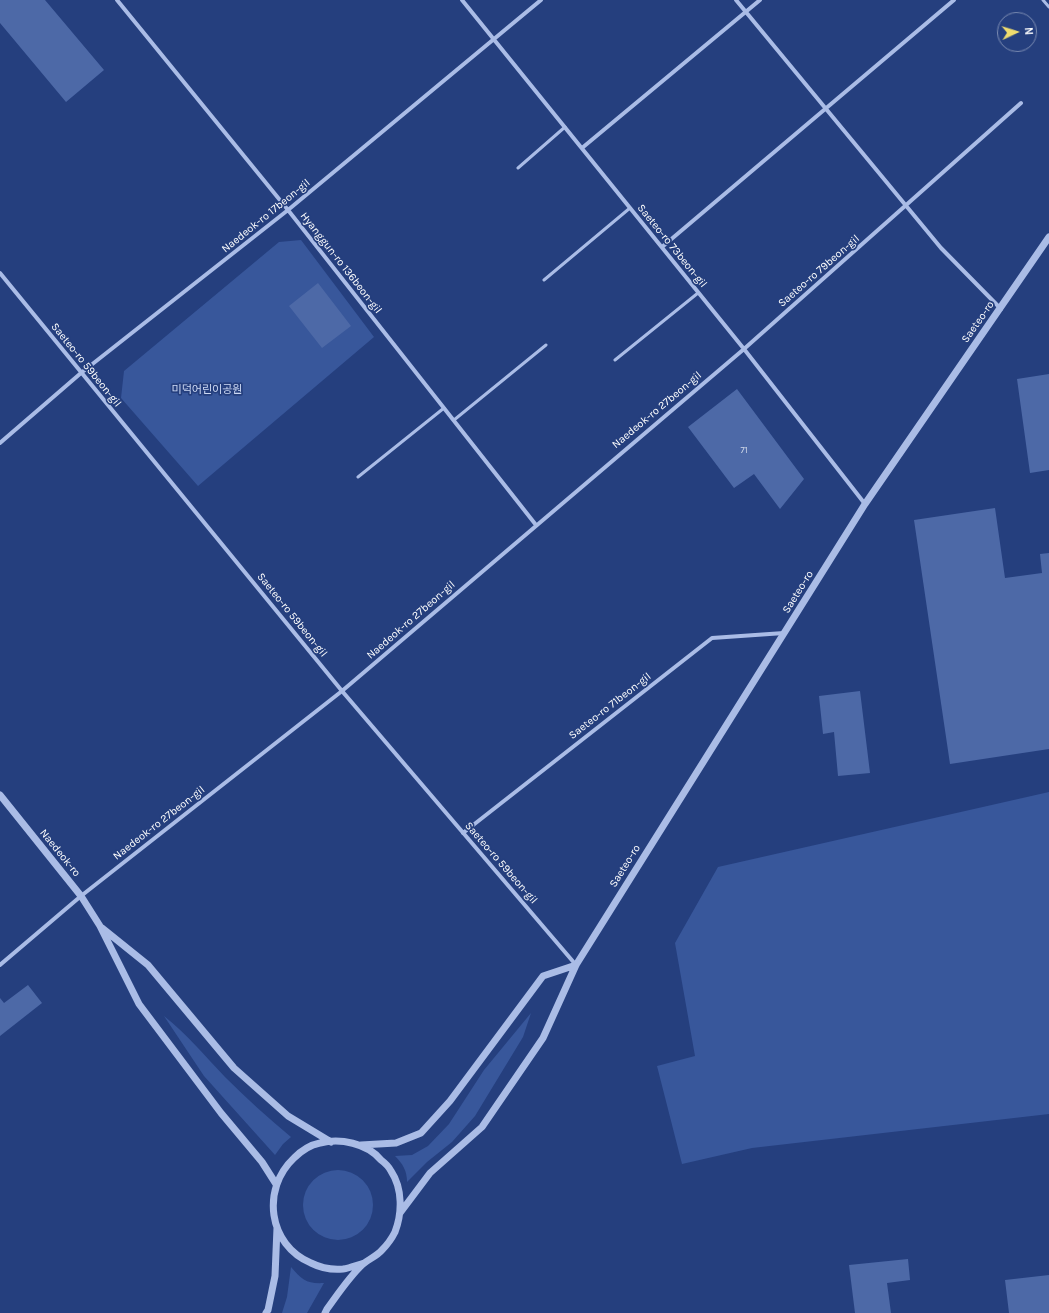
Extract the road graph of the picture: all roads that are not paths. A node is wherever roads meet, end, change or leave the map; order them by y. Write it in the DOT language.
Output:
graph roads {
  1 [pos="117,0"];
  2 [pos="462,0"];
  3 [pos="541,0"];
  4 [pos="736,0"];
  5 [pos="760,0"];
  6 [pos="954,0"];
  7 [pos="1043,0"];
  8 [pos="1049,7"];
  9 [pos="746,12"];
  10 [pos="494,38"];
  11 [pos="1021,103"];
  12 [pos="827,109"];
  13 [pos="565,127"];
  14 [pos="582,148"];
  15 [pos="518,168"];
  16 [pos="906,206"];
  17 [pos="630,208"];
  18 [pos="288,210"];
  19 [pos="1049,237"];
  20 [pos="662,247"];
  21 [pos="0,273"];
  22 [pos="544,280"];
  23 [pos="698,293"];
  24 [pos="1001,309"];
  25 [pos="546,345"];
  26 [pos="744,349"];
  27 [pos="615,360"];
  28 [pos="82,373"];
  29 [pos="444,408"];
  30 [pos="454,420"];
  31 [pos="0,443"];
  32 [pos="358,477"];
  33 [pos="865,504"];
  34 [pos="536,525"];
  35 [pos="784,633"];
  36 [pos="342,691"];
  37 [pos="0,795"];
  38 [pos="463,833"];
  39 [pos="81,896"];
  40 [pos="100,926"];
  41 [pos="0,965"];
  42 [pos="576,965"];
  43 [pos="331,1142"];
  44 [pos="360,1145"];
  45 [pos="276,1184"];
  46 [pos="400,1213"];
  47 [pos="277,1228"];
  48 [pos="364,1263"];
  49 [pos="266,1313"];
  50 [pos="325,1313"];
  1 -- 18 [label="street, Hyanggun-ro 136beon-gil"];
  2 -- 10 [label="street, Saeteo-ro 73beon-gil"];
  3 -- 10 [label="street, Naedeok-ro 17beon-gil"];
  4 -- 9 [label="street"];
  5 -- 9 [label="street"];
  6 -- 12 [label="street"];
  7 -- 8 [label="lane"];
  9 -- 12 [label="street"];
  9 -- 14 [label="street"];
  10 -- 13 [label="street, Saeteo-ro 73beon-gil"];
  10 -- 18 [label="street, Naedeok-ro 17beon-gil"];
  11 -- 16 [label="street, Saeteo-ro 79beon-gil"];
  12 -- 16 [label="street"];
  12 -- 20 [label="street"];
  13 -- 14 [label="street, Saeteo-ro 73beon-gil"];
  13 -- 15 [label="lane"];
  14 -- 17 [label="street, Saeteo-ro 73beon-gil"];
  16 -- 24 [label="street"];
  16 -- 26 [label="street, Saeteo-ro 79beon-gil"];
  17 -- 20 [label="street, Saeteo-ro 73beon-gil"];
  17 -- 22 [label="lane"];
  18 -- 28 [label="street, Naedeok-ro 17beon-gil"];
  18 -- 29 [label="street, Hyanggun-ro 136beon-gil"];
  19 -- 24 [label="street, Saeteo-ro"];
  20 -- 23 [label="street, Saeteo-ro 73beon-gil"];
  21 -- 28 [label="street, Saeteo-ro 59beon-gil"];
  23 -- 26 [label="street, Saeteo-ro 73beon-gil"];
  23 -- 27 [label="lane"];
  24 -- 33 [label="street, Saeteo-ro"];
  25 -- 30 [label="lane"];
  26 -- 33 [label="street, Saeteo-ro 73beon-gil"];
  26 -- 34 [label="street, Naedeok-ro 27beon-gil"];
  28 -- 31 [label="street, Naedeok-ro 17beon-gil"];
  28 -- 36 [label="street, Saeteo-ro 59beon-gil"];
  29 -- 30 [label="street, Hyanggun-ro 136beon-gil"];
  29 -- 32 [label="lane"];
  30 -- 34 [label="street, Hyanggun-ro 136beon-gil"];
  33 -- 35 [label="street, Saeteo-ro"];
  34 -- 36 [label="street, Naedeok-ro 27beon-gil"];
  35 -- 38 [label="street, Saeteo-ro 71beon-gil"];
  35 -- 42 [label="street, Saeteo-ro"];
  36 -- 38 [label="street, Saeteo-ro 59beon-gil"];
  36 -- 39 [label="street, Naedeok-ro 27beon-gil"];
  37 -- 39 [label="street, Naedeok-ro"];
  38 -- 42 [label="street, Saeteo-ro 59beon-gil"];
  39 -- 40 [label="street, Naedeok-ro"];
  39 -- 41 [label="street, Naedeok-ro 27beon-gil"];
  40 -- 43 [label="street"];
  40 -- 45 [label="street"];
  42 -- 44 [label="street"];
  42 -- 46 [label="street, Saeteo-ro"];
  43 -- 44 [label="street"];
  43 -- 45 [label="street"];
  44 -- 46 [label="street"];
  45 -- 47 [label="street"];
  46 -- 48 [label="street"];
  47 -- 48 [label="street"];
  47 -- 49 [label="street"];
  48 -- 50 [label="street"];
}
